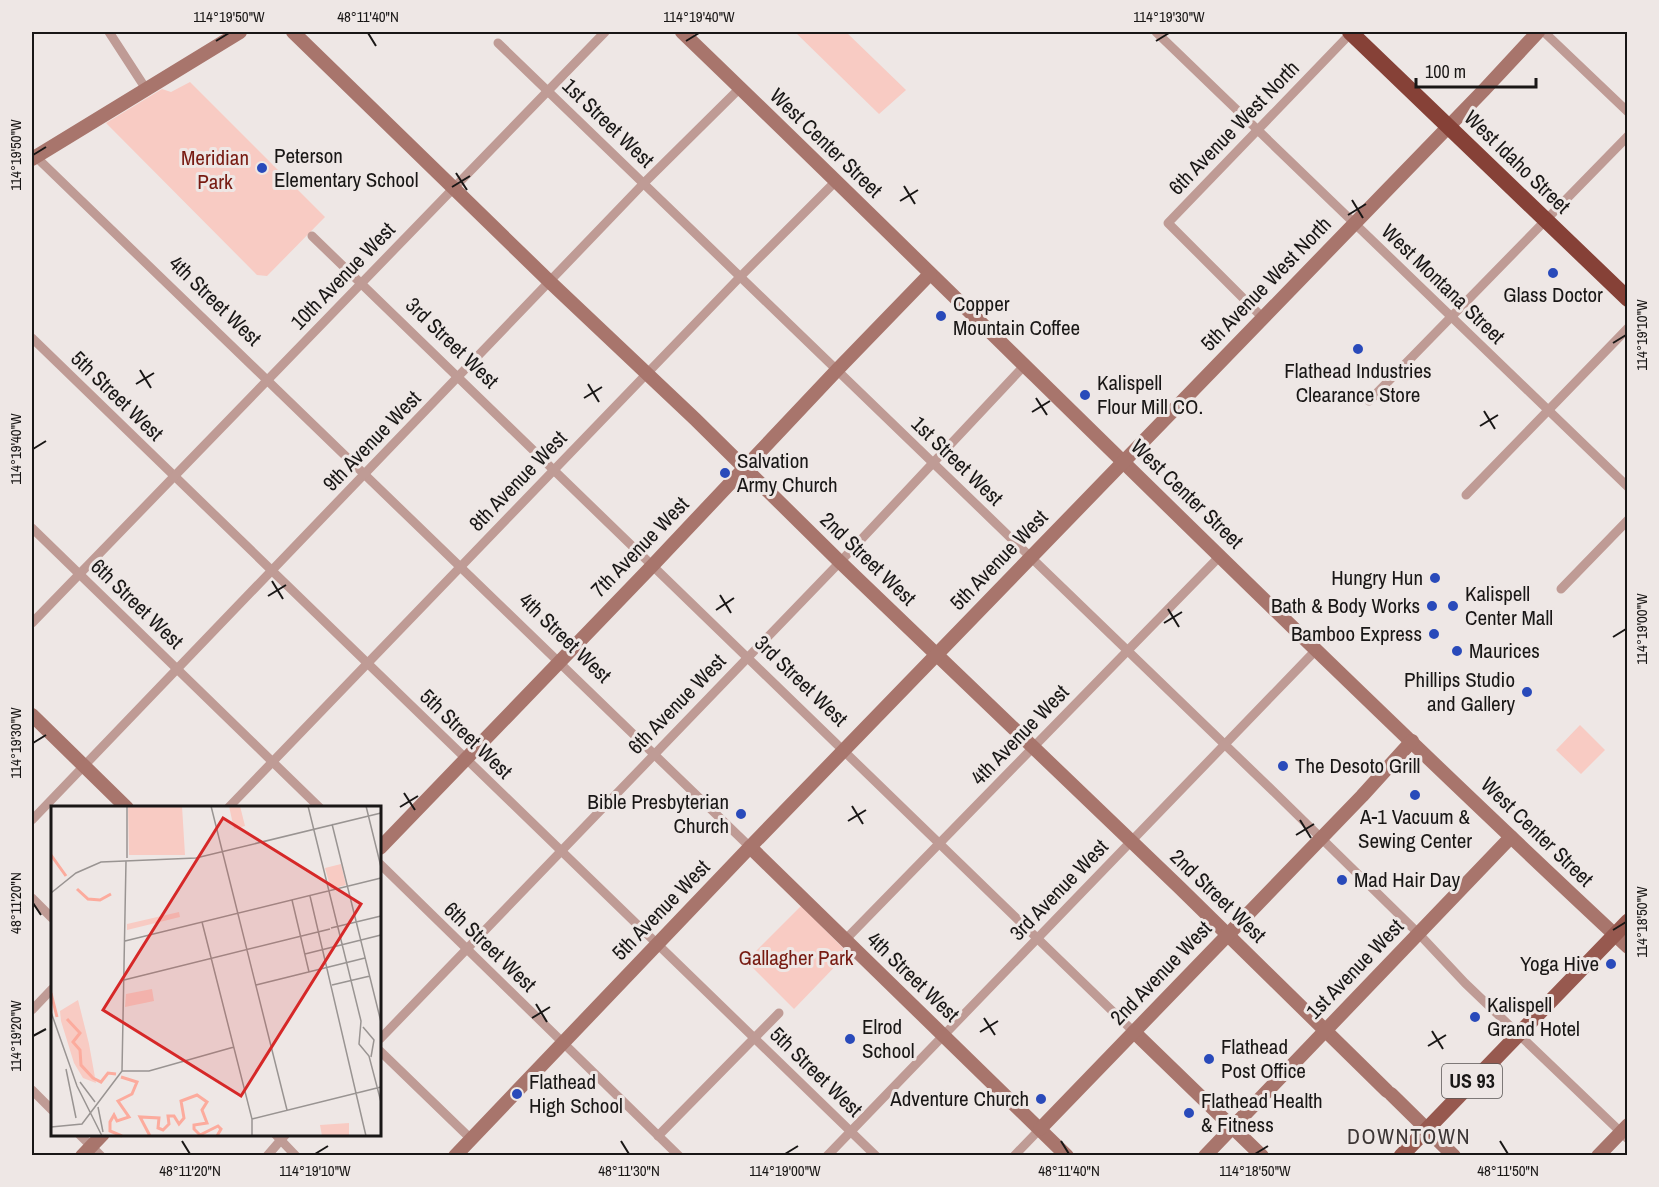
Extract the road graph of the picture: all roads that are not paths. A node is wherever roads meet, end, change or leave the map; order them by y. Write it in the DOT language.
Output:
graph roads {
  1 [pos="110,32"];
  2 [pos="240,32"];
  3 [pos="293,32"];
  4 [pos="605,32"];
  5 [pos="682,32"];
  6 [pos="1351,32"];
  7 [pos="1538,32"];
  8 [pos="1544,32"];
  9 [pos="1160,33"];
  10 [pos="498,43"];
  11 [pos="740,88"];
  12 [pos="146,89"];
  13 [pos="549,90"];
  14 [pos="1628,112"];
  15 [pos="1448,126"];
  16 [pos="1257,129"];
  17 [pos="1628,136"];
  18 [pos="33,156"];
  19 [pos="836,180"];
  20 [pos="644,183"];
  21 [pos="453,187"];
  22 [pos="1544,220"];
  23 [pos="1354,223"];
  24 [pos="312,236"];
  25 [pos="930,274"];
  26 [pos="740,277"];
  27 [pos="550,282"];
  28 [pos="361,284"];
  29 [pos="1628,299"];
  30 [pos="1451,316"];
  31 [pos="1262,317"];
  32 [pos="1628,328"];
  33 [pos="32,338"];
  34 [pos="1024,366"];
  35 [pos="837,370"];
  36 [pos="646,374"];
  37 [pos="457,377"];
  38 [pos="267,380"];
  39 [pos="1369,401"];
  40 [pos="1548,410"];
  41 [pos="1123,461"];
  42 [pos="933,463"];
  43 [pos="744,468"];
  44 [pos="553,470"];
  45 [pos="365,474"];
  46 [pos="174,476"];
  47 [pos="1628,487"];
  48 [pos="1466,495"];
  49 [pos="1628,520"];
  50 [pos="32,528"];
  51 [pos="1221,555"];
  52 [pos="1030,558"];
  53 [pos="840,562"];
  54 [pos="460,566"];
  55 [pos="652,566"];
  56 [pos="272,571"];
  57 [pos="80,574"];
  58 [pos="1561,589"];
  59 [pos="32,623"];
  60 [pos="1317,649"];
  61 [pos="1127,652"];
  62 [pos="937,654"];
  63 [pos="747,658"];
  64 [pos="559,662"];
  65 [pos="367,663"];
  66 [pos="178,669"];
  67 [pos="32,716"];
  68 [pos="1412,741"];
  69 [pos="1224,745"];
  70 [pos="1034,747"];
  71 [pos="844,751"];
  72 [pos="654,753"];
  73 [pos="466,759"];
  74 [pos="272,762"];
  75 [pos="84,766"];
  76 [pos="126,806"];
  77 [pos="229,806"];
  78 [pos="319,806"];
  79 [pos="32,820"];
  80 [pos="1511,837"];
  81 [pos="1321,838"];
  82 [pos="1131,841"];
  83 [pos="939,844"];
  84 [pos="381,847"];
  85 [pos="750,847"];
  86 [pos="560,850"];
  87 [pos="381,865"];
  88 [pos="32,898"];
  89 [pos="51,917"];
  90 [pos="1628,921"];
  91 [pos="1419,934"];
  92 [pos="1228,935"];
  93 [pos="1614,935"];
  94 [pos="1037,938"];
  95 [pos="845,940"];
  96 [pos="657,944"];
  97 [pos="1628,947"];
  98 [pos="467,949"];
  99 [pos="51,989"];
  100 [pos="32,1010"];
  101 [pos="779,1013"];
  102 [pos="1325,1030"];
  103 [pos="1134,1032"];
  104 [pos="1518,1034"];
  105 [pos="944,1035"];
  106 [pos="754,1037"];
  107 [pos="381,1038"];
  108 [pos="562,1043"];
  109 [pos="381,1051"];
  110 [pos="32,1090"];
  111 [pos="51,1109"];
  112 [pos="1233,1127"];
  113 [pos="1040,1129"];
  114 [pos="1427,1129"];
  115 [pos="851,1131"];
  116 [pos="1625,1132"];
  117 [pos="80,1136"];
  118 [pos="102,1136"];
  119 [pos="281,1136"];
  120 [pos="658,1136"];
  121 [pos="471,1139"];
  122 [pos="92,1152"];
  123 [pos="267,1155"];
  124 [pos="296,1155"];
  125 [pos="455,1155"];
  126 [pos="679,1155"];
  127 [pos="827,1155"];
  128 [pos="876,1155"];
  129 [pos="1014,1155"];
  130 [pos="1067,1155"];
  131 [pos="1205,1155"];
  132 [pos="1262,1155"];
  133 [pos="1401,1155"];
  134 [pos="1454,1155"];
  135 [pos="1598,1155"];
  1 -- 12 [label="street"];
  2 -- 12 [label="street"];
  3 -- 21 [label="street, 2nd Street West"];
  4 -- 13 [label="street, 10th Avenue West"];
  5 -- 11 [label="street, West Center Street"];
  6 -- 15 [label="highway, West Idaho Street"];
  6 -- 16 [label="street, 6th Avenue West North"];
  7 -- 15 [label="street, 5th Avenue West North"];
  8 -- 14 [label="street"];
  9 -- 16 [label="street, West Montana Street"];
  10 -- 13 [label="street, 1st Street West"];
  11 -- 19 [label="street, West Center Street"];
  11 -- 20 [label="street, 9th Avenue West"];
  12 -- 18 [label="street"];
  13 -- 20 [label="street, 1st Street West"];
  13 -- 21 [label="street, 10th Avenue West"];
  15 -- 22 [label="highway, West Idaho Street"];
  15 -- 23 [label="street, 5th Avenue West North"];
  16 -- 23 [label="street, West Montana Street"];
  16 -- 31 [label="street, 6th Avenue West North"];
  17 -- 22 [label="street"];
  18 -- 38 [label="street, 4th Street West"];
  19 -- 25 [label="street, West Center Street"];
  19 -- 26 [label="street, 8th Avenue West"];
  20 -- 26 [label="street, 1st Street West"];
  20 -- 27 [label="street, 9th Avenue West"];
  21 -- 27 [label="street, 2nd Street West"];
  21 -- 28 [label="street, 10th Avenue West"];
  22 -- 29 [label="highway, West Idaho Street"];
  22 -- 30 [label="street"];
  23 -- 30 [label="street, West Montana Street"];
  23 -- 31 [label="street, 5th Avenue West North"];
  24 -- 28 [label="street, 3rd Street West"];
  25 -- 34 [label="street, West Center Street"];
  25 -- 35 [label="street, 7th Avenue West"];
  26 -- 35 [label="street, 1st Street West"];
  26 -- 36 [label="street, 8th Avenue West"];
  27 -- 36 [label="street, 2nd Street West"];
  27 -- 37 [label="street, 9th Avenue West"];
  28 -- 37 [label="street, 3rd Street West"];
  28 -- 38 [label="street, 10th Avenue West"];
  30 -- 39 [label="street"];
  30 -- 40 [label="street, West Montana Street"];
  31 -- 41 [label="street, 5th Avenue West North"];
  32 -- 40 [label="street"];
  33 -- 46 [label="street, 5th Street West"];
  34 -- 41 [label="street, West Center Street"];
  34 -- 42 [label="street, 6th Avenue West"];
  35 -- 42 [label="street, 1st Street West"];
  35 -- 43 [label="street, 7th Avenue West"];
  36 -- 43 [label="street, 2nd Street West"];
  36 -- 44 [label="street, 8th Avenue West"];
  37 -- 44 [label="street, 3rd Street West"];
  37 -- 45 [label="street, 9th Avenue West"];
  38 -- 45 [label="street, 4th Street West"];
  38 -- 46 [label="street, 10th Avenue West"];
  40 -- 47 [label="street, West Montana Street"];
  40 -- 48 [label="street"];
  41 -- 51 [label="street, West Center Street"];
  41 -- 52 [label="street, 5th Avenue West"];
  42 -- 52 [label="street, 1st Street West"];
  42 -- 53 [label="street, 6th Avenue West"];
  43 -- 53 [label="street, 2nd Street West"];
  43 -- 55 [label="street, 7th Avenue West"];
  44 -- 54 [label="street, 8th Avenue West"];
  44 -- 55 [label="street, 3rd Street West"];
  45 -- 54 [label="street, 4th Street West"];
  45 -- 56 [label="street, 9th Avenue West"];
  46 -- 56 [label="street, 5th Street West"];
  46 -- 57 [label="street, 10th Avenue West"];
  49 -- 58 [label="street"];
  50 -- 57 [label="street, 6th Street West"];
  51 -- 60 [label="street, West Center Street"];
  51 -- 61 [label="street, 4th Avenue West"];
  52 -- 61 [label="street, 1st Street West"];
  52 -- 62 [label="street, 5th Avenue West"];
  53 -- 62 [label="street, 2nd Street West"];
  53 -- 63 [label="street, 6th Avenue West"];
  54 -- 64 [label="street, 4th Street West"];
  54 -- 65 [label="street, 8th Avenue West"];
  55 -- 63 [label="street, 3rd Street West"];
  55 -- 64 [label="street, 7th Avenue West"];
  56 -- 65 [label="street, 5th Street West"];
  56 -- 66 [label="street, 9th Avenue West"];
  57 -- 59 [label="street, 10th Avenue West"];
  57 -- 66 [label="street, 6th Street West"];
  60 -- 68 [label="street, West Center Street"];
  60 -- 69 [label="street, 3rd Avenue West"];
  61 -- 69 [label="street, 1st Street West"];
  61 -- 70 [label="street, 4th Avenue West"];
  62 -- 70 [label="street, 2nd Street West"];
  62 -- 71 [label="street, 5th Avenue West"];
  63 -- 71 [label="street, 3rd Street West"];
  63 -- 72 [label="street, 6th Avenue West"];
  64 -- 72 [label="street, 4th Street West"];
  64 -- 73 [label="street, 7th Avenue West"];
  65 -- 73 [label="street, 5th Street West"];
  65 -- 74 [label="street, 8th Avenue West"];
  66 -- 74 [label="street, 6th Street West"];
  66 -- 75 [label="street, 9th Avenue West"];
  67 -- 75 [label="street"];
  68 -- 80 [label="street, West Center Street"];
  68 -- 81 [label="street, 2nd Avenue West"];
  69 -- 81 [label="street, 1st Street West"];
  69 -- 82 [label="street, 3rd Avenue West"];
  70 -- 82 [label="street, 2nd Street West"];
  70 -- 83 [label="street, 4th Avenue West"];
  71 -- 83 [label="street, 3rd Street West"];
  71 -- 85 [label="street, 5th Avenue West"];
  72 -- 85 [label="street, 4th Street West"];
  72 -- 86 [label="street, 6th Avenue West"];
  73 -- 84 [label="street, 7th Avenue West"];
  73 -- 86 [label="street, 5th Street West"];
  74 -- 77 [label="street, 8th Avenue West"];
  74 -- 78 [label="street, 6th Street West"];
  75 -- 76 [label="street"];
  75 -- 79 [label="street, 9th Avenue West"];
  80 -- 91 [label="street, 1st Avenue West"];
  80 -- 93 [label="street, West Center Street"];
  81 -- 91 [label="street, 1st Street West"];
  81 -- 92 [label="street, 2nd Avenue West"];
  82 -- 92 [label="street, 2nd Street West"];
  82 -- 94 [label="street, 3rd Avenue West"];
  83 -- 94 [label="street, 3rd Street West"];
  83 -- 95 [label="street, 4th Avenue West"];
  85 -- 95 [label="street, 4th Street West"];
  85 -- 96 [label="street, 5th Avenue West"];
  86 -- 96 [label="street, 5th Street West"];
  86 -- 98 [label="street, 6th Avenue West"];
  87 -- 98 [label="street, 6th Street West"];
  88 -- 89 [label="street"];
  90 -- 93 [label="main road, US 93"];
  91 -- 102 [label="street, 1st Avenue West"];
  91 -- 104 [label="street, 1st Street West"];
  92 -- 102 [label="street, 2nd Street West"];
  92 -- 103 [label="street, 2nd Avenue West"];
  93 -- 97 [label="street, West Center Street"];
  93 -- 104 [label="main road, US 93"];
  94 -- 103 [label="street, 3rd Street West"];
  94 -- 105 [label="street, 3rd Avenue West"];
  95 -- 105 [label="street, 4th Street West"];
  96 -- 106 [label="street, 5th Street West"];
  96 -- 108 [label="street, 5th Avenue West"];
  98 -- 107 [label="street, 6th Avenue West"];
  98 -- 108 [label="street, 6th Street West"];
  99 -- 100 [label="street"];
  101 -- 106 [label="street"];
  102 -- 112 [label="street, 1st Avenue West"];
  102 -- 114 [label="street, 2nd Street West"];
  103 -- 112 [label="street, 3rd Street West"];
  103 -- 113 [label="street, 2nd Avenue West"];
  104 -- 114 [label="main road, US 93"];
  104 -- 116 [label="street, 1st Street West"];
  105 -- 113 [label="street, 4th Street West"];
  105 -- 115 [label="street, 3rd Avenue West"];
  106 -- 115 [label="street, 5th Street West"];
  106 -- 120 [label="street"];
  108 -- 120 [label="street, 6th Street West"];
  108 -- 121 [label="street, 5th Avenue West"];
  109 -- 121 [label="street"];
  110 -- 111 [label="street"];
  112 -- 131 [label="street, 1st Avenue West"];
  112 -- 132 [label="street, 3rd Street West"];
  113 -- 129 [label="street, 2nd Avenue West"];
  113 -- 130 [label="street, 4th Street West"];
  114 -- 133 [label="main road, US 93"];
  114 -- 134 [label="street, 2nd Street West"];
  115 -- 127 [label="street, 3rd Avenue West"];
  115 -- 128 [label="street, 5th Street West"];
  116 -- 135 [label="street"];
  117 -- 122 [label="street"];
  118 -- 122 [label="street"];
  119 -- 123 [label="street"];
  119 -- 124 [label="street"];
  120 -- 126 [label="street, 6th Street West"];
  121 -- 125 [label="street, 5th Avenue West"];
}
